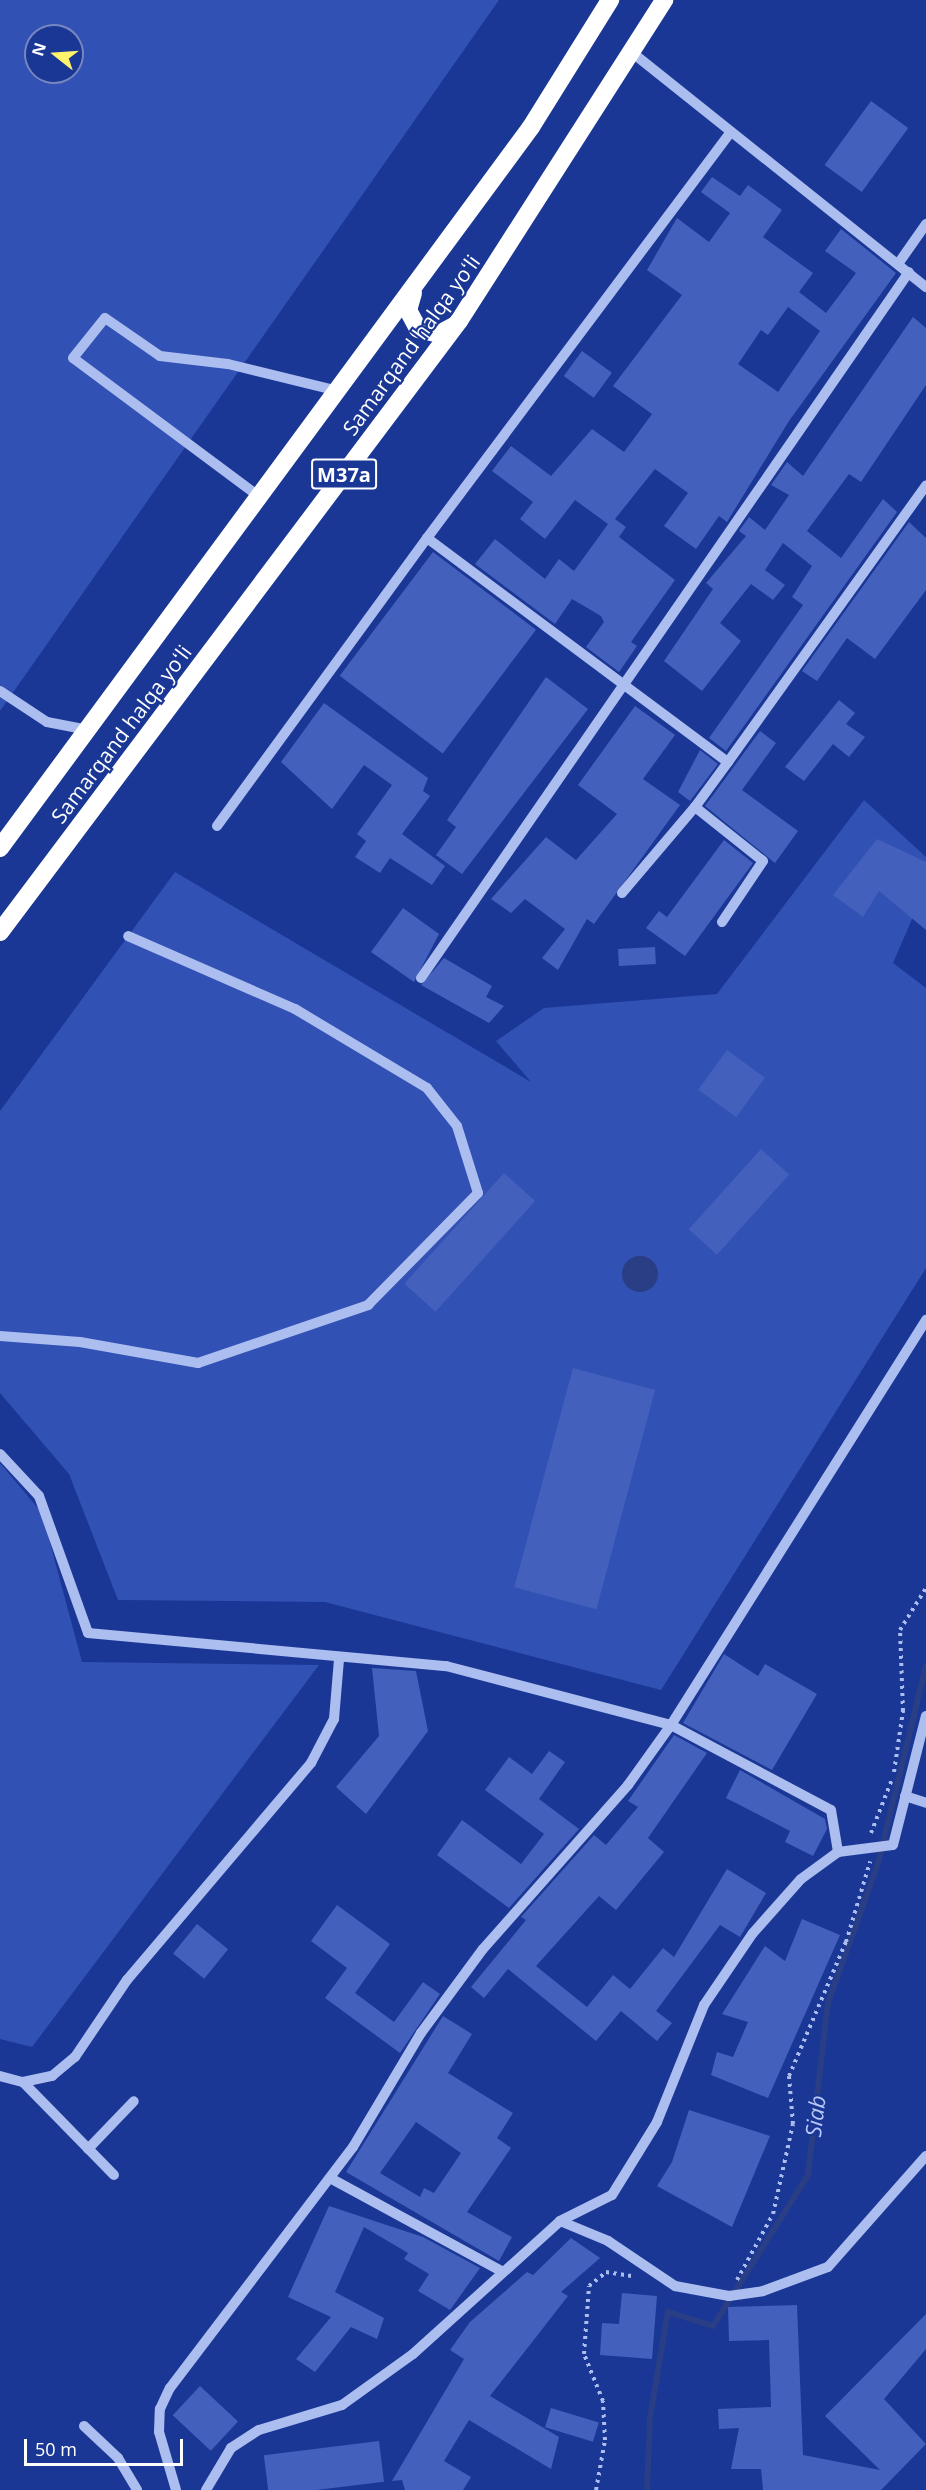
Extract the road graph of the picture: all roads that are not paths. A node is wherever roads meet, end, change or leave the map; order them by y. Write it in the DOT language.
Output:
graph roads {
  1 [pos="609,0"];
  2 [pos="664,0"];
  3 [pos="634,54"];
  4 [pos="730,133"];
  5 [pos="926,224"];
  6 [pos="898,264"];
  7 [pos="909,272"];
  8 [pos="417,286"];
  9 [pos="926,287"];
  10 [pos="459,321"];
  11 [pos="338,392"];
  12 [pos="926,485"];
  13 [pos="261,498"];
  14 [pos="427,538"];
  15 [pos="622,688"];
  16 [pos="0,691"];
  17 [pos="88,730"];
  18 [pos="728,762"];
  19 [pos="695,807"];
  20 [pos="217,826"];
  21 [pos="0,848"];
  22 [pos="622,893"];
  23 [pos="722,922"];
  24 [pos="0,932"];
  25 [pos="128,936"];
  26 [pos="421,978"];
  27 [pos="926,1320"];
  28 [pos="0,1336"];
  29 [pos="0,1454"];
  30 [pos="339,1659"];
  31 [pos="926,1716"];
  32 [pos="671,1725"];
  33 [pos="905,1796"];
  34 [pos="926,1803"];
  35 [pos="838,1852"];
  36 [pos="0,2076"];
  37 [pos="23,2082"];
  38 [pos="134,2101"];
  39 [pos="88,2149"];
  40 [pos="926,2156"];
  41 [pos="114,2175"];
  42 [pos="330,2178"];
  43 [pos="560,2221"];
  44 [pos="503,2272"];
  45 [pos="84,2426"];
  46 [pos="137,2490"];
  47 [pos="176,2490"];
  48 [pos="206,2490"];
  1 -- 8 [label="highway, Samarqand halqa yoʻli / M37a"];
  2 -- 3 [label="highway, Samarqand halqa yoʻli / M37a"];
  3 -- 4 [label="street"];
  3 -- 10 [label="highway, Samarqand halqa yoʻli / M37a"];
  4 -- 6 [label="street"];
  4 -- 14 [label="street"];
  5 -- 6 [label="street"];
  6 -- 7 [label="street"];
  7 -- 9 [label="street"];
  7 -- 15 [label="street"];
  8 -- 10 [label="highway"];
  8 -- 11 [label="highway, Samarqand halqa yoʻli / M37a"];
  10 -- 24 [label="highway, Samarqand halqa yoʻli / M37a"];
  11 -- 13 [label="highway, Samarqand halqa yoʻli / M37a"];
  11 -- 13 [label="street"];
  12 -- 18 [label="street"];
  13 -- 17 [label="highway, Samarqand halqa yoʻli / M37a"];
  14 -- 15 [label="street"];
  14 -- 20 [label="street"];
  15 -- 18 [label="street"];
  15 -- 26 [label="street"];
  16 -- 17 [label="street"];
  17 -- 21 [label="highway, Samarqand halqa yoʻli / M37a"];
  18 -- 19 [label="street"];
  19 -- 22 [label="street"];
  19 -- 23 [label="street"];
  25 -- 28 [label="street"];
  27 -- 32 [label="street"];
  29 -- 30 [label="street"];
  30 -- 32 [label="street"];
  30 -- 37 [label="street"];
  31 -- 33 [label="street"];
  32 -- 35 [label="street"];
  32 -- 42 [label="street"];
  33 -- 34 [label="street"];
  33 -- 35 [label="street"];
  35 -- 43 [label="street"];
  36 -- 37 [label="street"];
  37 -- 39 [label="street"];
  38 -- 39 [label="street"];
  39 -- 41 [label="street"];
  40 -- 43 [label="street"];
  42 -- 44 [label="street"];
  42 -- 47 [label="street"];
  43 -- 44 [label="street"];
  44 -- 48 [label="street"];
  45 -- 46 [label="street"];
}
